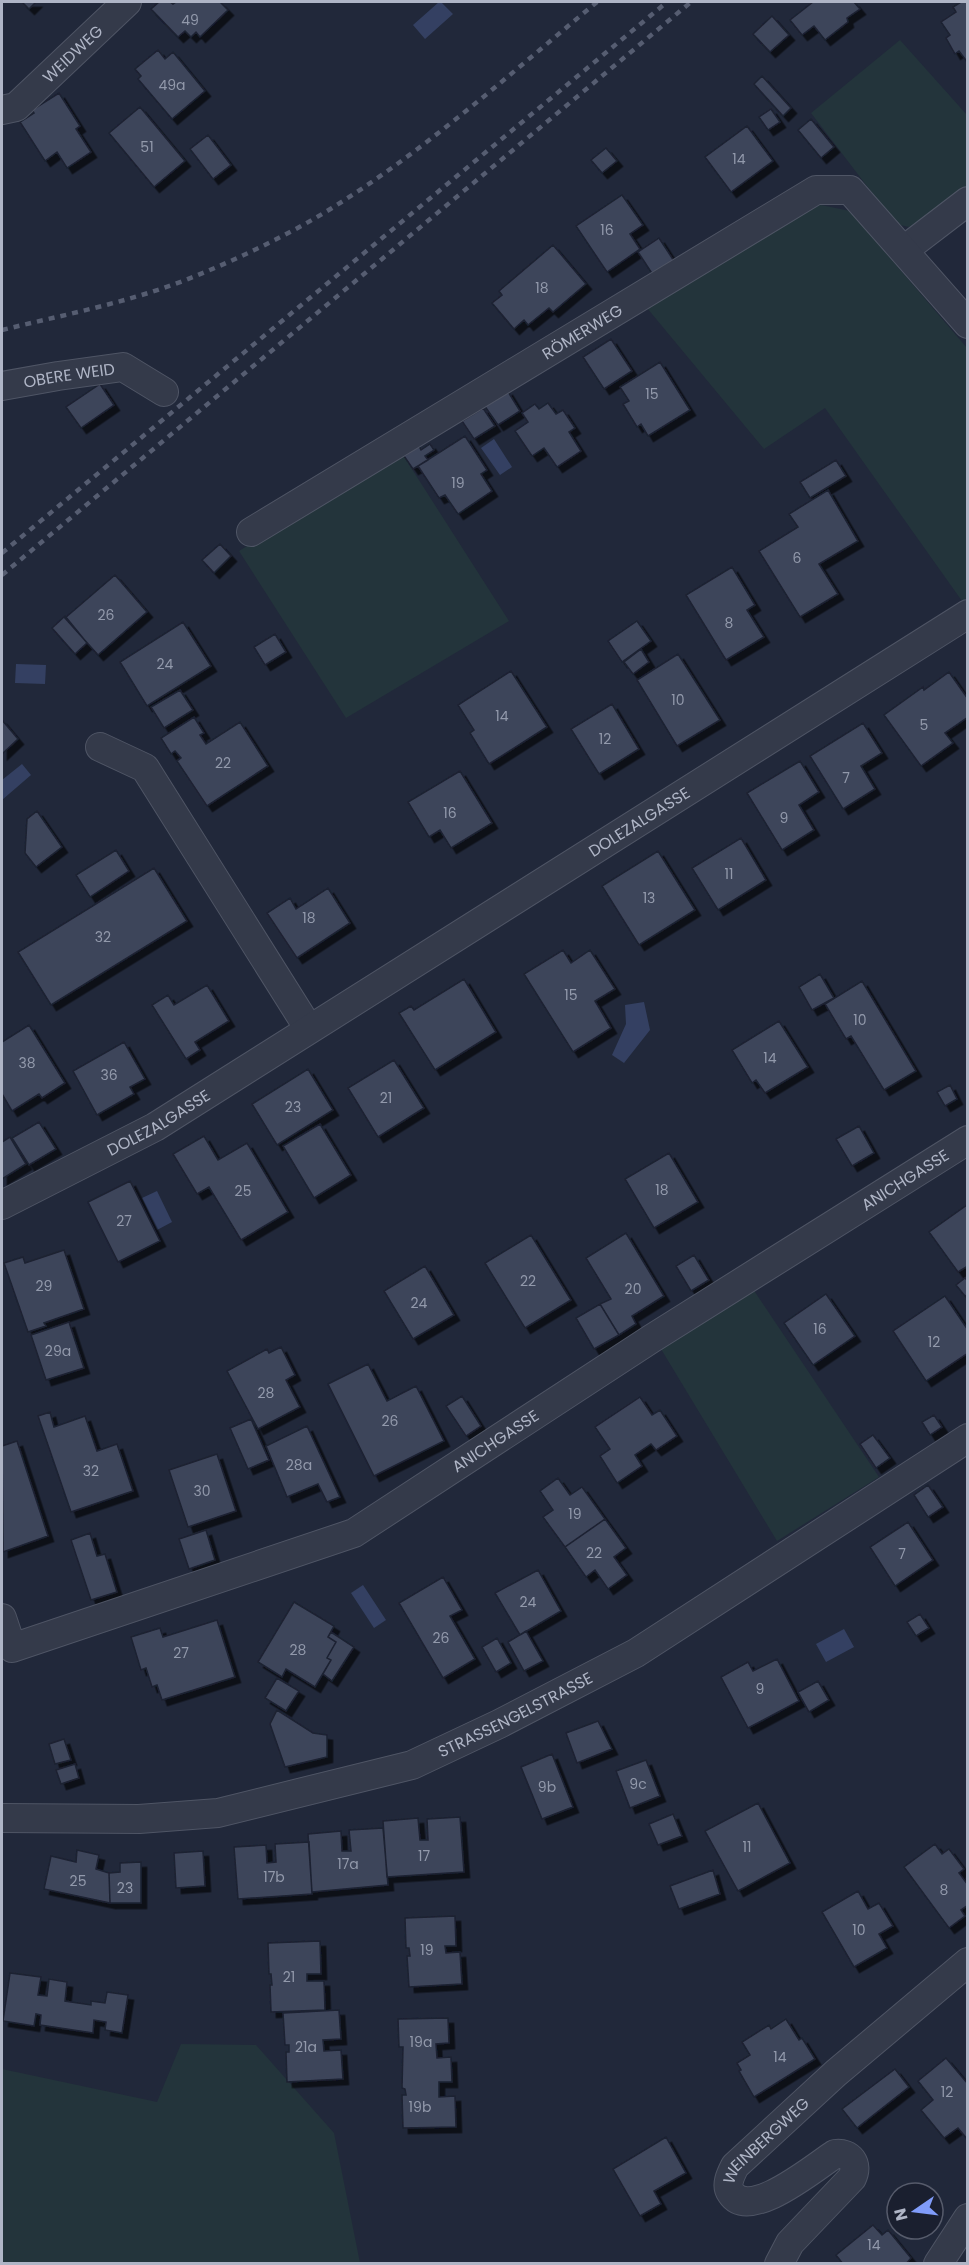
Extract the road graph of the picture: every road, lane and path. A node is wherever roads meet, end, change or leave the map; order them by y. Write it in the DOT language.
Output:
graph roads {
  1 [pos="127,2"];
  2 [pos="6,104"];
  3 [pos="968,201"];
  4 [pos="904,250"];
  5 [pos="968,324"];
  6 [pos="2,386"];
  7 [pos="164,392"];
  8 [pos="251,532"];
  9 [pos="968,614"];
  10 [pos="100,747"];
  11 [pos="309,1029"];
  12 [pos="968,1140"];
  13 [pos="2,1205"];
  14 [pos="968,1438"];
  15 [pos="2,1618"];
  16 [pos="2,1818"];
  17 [pos="968,1962"];
  18 [pos="968,2218"];
  19 [pos="779,2264"];
  20 [pos="938,2264"];
  1 -- 2 [label="street, WEIDWEG"];
  3 -- 4 [label="street"];
  4 -- 5 [label="street, RÖMERWEG"];
  4 -- 8 [label="street, RÖMERWEG"];
  6 -- 7 [label="street, OBERE WEID"];
  9 -- 11 [label="street, DOLEZALGASSE"];
  10 -- 11 [label="street"];
  11 -- 13 [label="street, DOLEZALGASSE"];
  12 -- 15 [label="street, ANICHGASSE"];
  14 -- 16 [label="street, STRASSENGELSTRASSE"];
  17 -- 19 [label="street, WEINBERGWEG"];
  18 -- 20 [label="street"];
}
